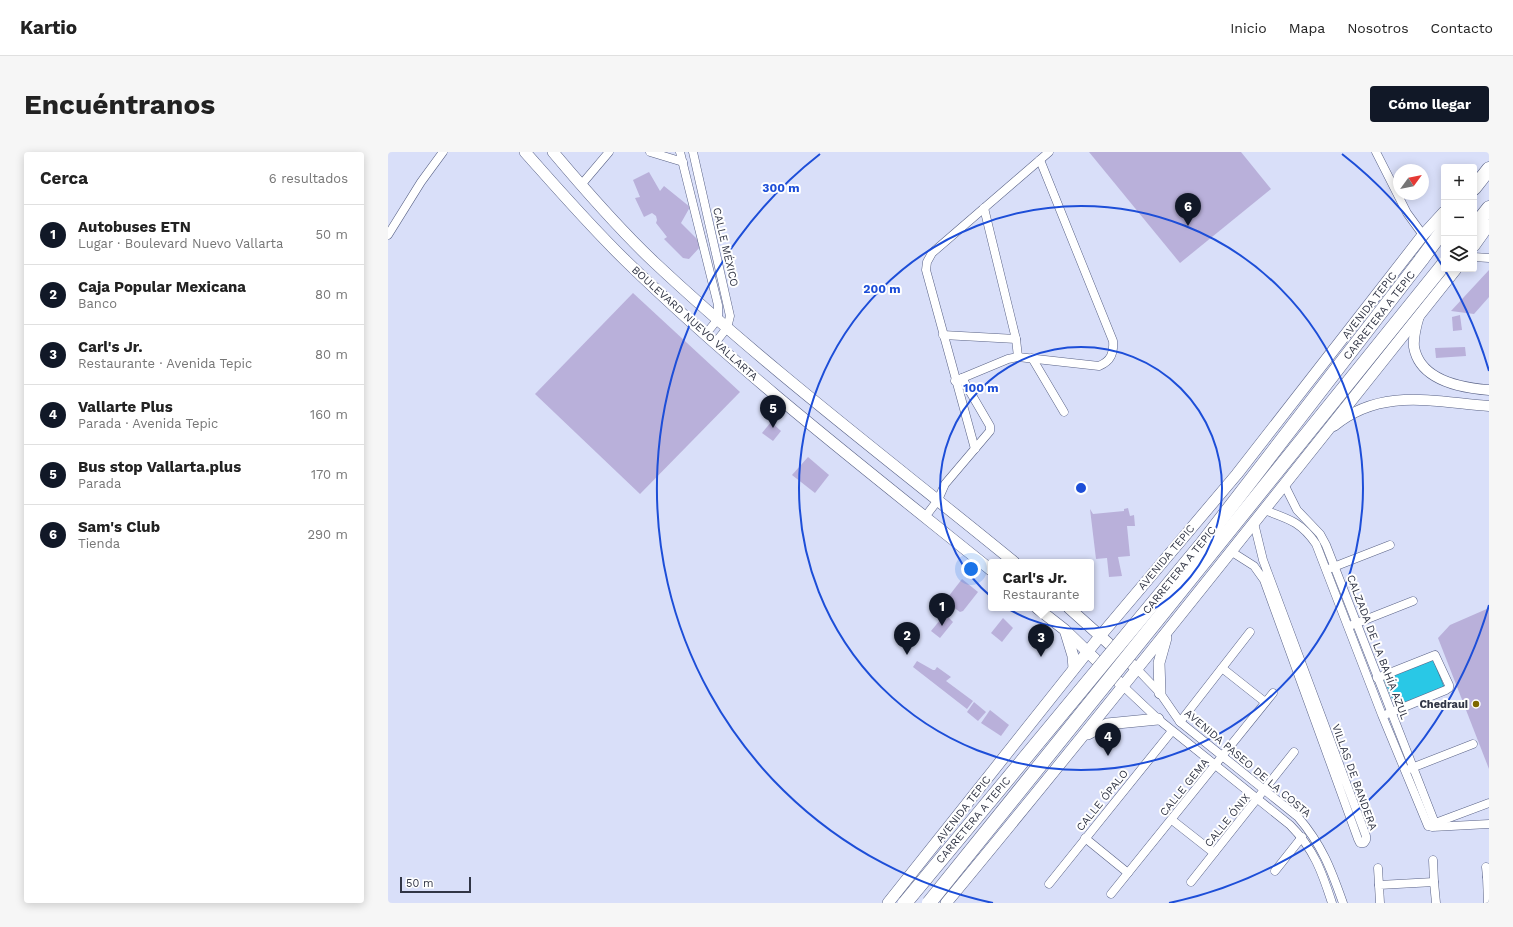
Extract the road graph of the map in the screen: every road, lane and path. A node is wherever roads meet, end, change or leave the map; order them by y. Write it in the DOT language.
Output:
graph roads {
  1 [pos="443,152"];
  2 [pos="525,152"];
  3 [pos="553,152"];
  4 [pos="609,152"];
  5 [pos="650,152"];
  6 [pos="680,152"];
  7 [pos="693,152"];
  8 [pos="1049,152"];
  9 [pos="1376,152"];
  10 [pos="1040,160"];
  11 [pos="683,162"];
  12 [pos="1489,169"];
  13 [pos="1477,184"];
  14 [pos="580,185"];
  15 [pos="984,208"];
  16 [pos="1441,215"];
  17 [pos="1483,219"];
  18 [pos="1441,233"];
  19 [pos="388,235"];
  20 [pos="1423,235"];
  21 [pos="1477,237"];
  22 [pos="1477,257"];
  23 [pos="1489,258"];
  24 [pos="1441,268"];
  25 [pos="1454,272"];
  26 [pos="1419,316"];
  27 [pos="718,319"];
  28 [pos="727,328"];
  29 [pos="705,335"];
  30 [pos="943,335"];
  31 [pos="1016,339"];
  32 [pos="715,343"];
  33 [pos="1018,356"];
  34 [pos="1032,358"];
  35 [pos="959,380"];
  36 [pos="1489,390"];
  37 [pos="1489,406"];
  38 [pos="1064,412"];
  39 [pos="1320,438"];
  40 [pos="975,449"];
  41 [pos="1284,484"];
  42 [pos="938,500"];
  43 [pos="1264,510"];
  44 [pos="925,517"];
  45 [pos="1299,519"];
  46 [pos="1254,523"];
  47 [pos="1390,544"];
  48 [pos="1232,552"];
  49 [pos="1010,559"];
  50 [pos="1263,560"];
  51 [pos="1254,566"];
  52 [pos="1335,566"];
  53 [pos="988,568"];
  54 [pos="1326,570"];
  55 [pos="1413,601"];
  56 [pos="1041,611"];
  57 [pos="1073,611"];
  58 [pos="1356,623"];
  59 [pos="1348,626"];
  60 [pos="1065,630"];
  61 [pos="1169,630"];
  62 [pos="1250,632"];
  63 [pos="1101,635"];
  64 [pos="1087,652"];
  65 [pos="1074,668"];
  66 [pos="1222,668"];
  67 [pos="1137,669"];
  68 [pos="1377,678"];
  69 [pos="1123,686"];
  70 [pos="1160,693"];
  71 [pos="1273,693"];
  72 [pos="1265,702"];
  73 [pos="1391,712"];
  74 [pos="1382,715"];
  75 [pos="1158,719"];
  76 [pos="1180,722"];
  77 [pos="1322,730"];
  78 [pos="1172,731"];
  79 [pos="1084,736"];
  80 [pos="1473,744"];
  81 [pos="1294,752"];
  82 [pos="1223,756"];
  83 [pos="1216,765"];
  84 [pos="1413,767"];
  85 [pos="1405,771"];
  86 [pos="1265,790"];
  87 [pos="1258,799"];
  88 [pos="1489,803"];
  89 [pos="1172,820"];
  90 [pos="1489,824"];
  91 [pos="1433,825"];
  92 [pos="1302,837"];
  93 [pos="1085,838"];
  94 [pos="1214,853"];
  95 [pos="1433,860"];
  96 [pos="1486,867"];
  97 [pos="1378,868"];
  98 [pos="1275,871"];
  99 [pos="1128,873"];
  100 [pos="1488,877"];
  101 [pos="1191,882"];
  102 [pos="1434,882"];
  103 [pos="1049,884"];
  104 [pos="1379,885"];
  105 [pos="1111,894"];
  106 [pos="888,903"];
  107 [pos="905,903"];
  108 [pos="929,903"];
  109 [pos="946,903"];
  110 [pos="1332,903"];
  111 [pos="1343,903"];
  112 [pos="1380,903"];
  113 [pos="1436,903"];
  114 [pos="1488,903"];
  1 -- 19 [label="street"];
  2 -- 29 [label="main road, BOULEVARD NUEVO VALLARTA"];
  3 -- 14 [label="main road, BOULEVARD NUEVO VALLARTA"];
  4 -- 14 [label="street"];
  5 -- 11 [label="street"];
  6 -- 11 [label="street, CALLE MÉXICO"];
  7 -- 28 [label="street, CALLE MÉXICO"];
  8 -- 10 [label="street"];
  9 -- 20 [label="street"];
  10 -- 15 [label="street"];
  10 -- 34 [label="street"];
  11 -- 27 [label="street, CALLE MÉXICO"];
  12 -- 13 [label="highway"];
  14 -- 27 [label="main road, BOULEVARD NUEVO VALLARTA"];
  15 -- 30 [label="street"];
  15 -- 31 [label="street"];
  16 -- 20 [label="main road, AVENIDA TEPIC"];
  17 -- 21 [label="main road"];
  18 -- 107 [label="highway, CARRETERA A TEPIC, bridge"];
  20 -- 63 [label="main road, AVENIDA TEPIC"];
  22 -- 23 [label="street"];
  24 -- 108 [label="highway, CARRETERA A TEPIC, bridge"];
  25 -- 26 [label="main road"];
  26 -- 36 [label="street"];
  26 -- 39 [label="main road"];
  27 -- 28 [label="main road, BOULEVARD NUEVO VALLARTA"];
  27 -- 29 [label="street"];
  28 -- 32 [label="street"];
  28 -- 42 [label="main road, BOULEVARD NUEVO VALLARTA"];
  29 -- 32 [label="main road, BOULEVARD NUEVO VALLARTA"];
  30 -- 31 [label="street"];
  30 -- 35 [label="street"];
  31 -- 33 [label="street"];
  32 -- 44 [label="main road, BOULEVARD NUEVO VALLARTA"];
  33 -- 34 [label="street"];
  33 -- 35 [label="street"];
  34 -- 38 [label="street"];
  35 -- 40 [label="street"];
  35 -- 40 [label="street"];
  37 -- 39 [label="street"];
  39 -- 41 [label="main road"];
  40 -- 42 [label="street"];
  41 -- 43 [label="main road"];
  41 -- 45 [label="street, CALZADA DE LA BAHÍA AZUL"];
  42 -- 44 [label="street"];
  42 -- 49 [label="main road, BOULEVARD NUEVO VALLARTA"];
  43 -- 45 [label="street, CALZADA DE LA BAHÍA AZUL"];
  43 -- 46 [label="main road"];
  44 -- 53 [label="main road, BOULEVARD NUEVO VALLARTA"];
  45 -- 52 [label="street, CALZADA DE LA BAHÍA AZUL"];
  45 -- 54 [label="street, CALZADA DE LA BAHÍA AZUL"];
  46 -- 48 [label="main road"];
  46 -- 50 [label="street, VILLAS DE BANDERA"];
  47 -- 52 [label="street"];
  48 -- 51 [label="street, VILLAS DE BANDERA"];
  48 -- 61 [label="main road"];
  50 -- 51 [label="street"];
  50 -- 77 [label="street, VILLAS DE BANDERA"];
  51 -- 77 [label="street, VILLAS DE BANDERA"];
  52 -- 54 [label="street"];
  52 -- 58 [label="street, CALZADA DE LA BAHÍA AZUL"];
  54 -- 59 [label="street, CALZADA DE LA BAHÍA AZUL"];
  55 -- 58 [label="street"];
  56 -- 60 [label="main road"];
  57 -- 63 [label="main road"];
  58 -- 59 [label="street"];
  58 -- 68 [label="street, CALZADA DE LA BAHÍA AZUL"];
  59 -- 74 [label="street, CALZADA DE LA BAHÍA AZUL"];
  60 -- 64 [label="main road"];
  60 -- 65 [label="main road"];
  61 -- 67 [label="main road"];
  61 -- 70 [label="main road"];
  62 -- 66 [label="street"];
  63 -- 64 [label="main road, AVENIDA TEPIC"];
  63 -- 67 [label="main road"];
  64 -- 65 [label="main road, AVENIDA TEPIC"];
  64 -- 69 [label="main road"];
  65 -- 106 [label="main road, AVENIDA TEPIC"];
  66 -- 72 [label="street"];
  66 -- 76 [label="street"];
  67 -- 69 [label="main road"];
  67 -- 70 [label="street, AVENIDA PASEO DE LA COSTA"];
  68 -- 73 [label="street, CALZADA DE LA BAHÍA AZUL"];
  68 -- 73 [label="street"];
  69 -- 75 [label="street, AVENIDA PASEO DE LA COSTA"];
  69 -- 79 [label="main road"];
  70 -- 76 [label="street, AVENIDA PASEO DE LA COSTA"];
  71 -- 72 [label="street, CALLE GEMA"];
  72 -- 82 [label="street, CALLE GEMA"];
  73 -- 74 [label="street"];
  73 -- 84 [label="street, CALZADA DE LA BAHÍA AZUL"];
  74 -- 85 [label="street, CALZADA DE LA BAHÍA AZUL"];
  75 -- 78 [label="street, AVENIDA PASEO DE LA COSTA"];
  75 -- 79 [label="main road"];
  76 -- 82 [label="street, AVENIDA PASEO DE LA COSTA"];
  77 -- 77 [label="street, VILLAS DE BANDERA"];
  78 -- 83 [label="street, AVENIDA PASEO DE LA COSTA"];
  78 -- 93 [label="street, CALLE ÓPALO"];
  79 -- 109 [label="main road"];
  80 -- 84 [label="street"];
  81 -- 86 [label="street, CALLE ÓNIX"];
  82 -- 83 [label="street, CALLE GEMA"];
  82 -- 86 [label="street, AVENIDA PASEO DE LA COSTA"];
  83 -- 87 [label="street, AVENIDA PASEO DE LA COSTA"];
  83 -- 89 [label="street, CALLE GEMA"];
  84 -- 85 [label="street"];
  84 -- 91 [label="street, CALZADA DE LA BAHÍA AZUL"];
  85 -- 91 [label="street, CALZADA DE LA BAHÍA AZUL"];
  86 -- 87 [label="street, CALLE ÓNIX"];
  86 -- 111 [label="street, AVENIDA PASEO DE LA COSTA"];
  87 -- 92 [label="street, AVENIDA PASEO DE LA COSTA"];
  87 -- 94 [label="street, CALLE ÓNIX"];
  88 -- 91 [label="street"];
  89 -- 94 [label="street"];
  89 -- 99 [label="street, CALLE GEMA"];
  90 -- 91 [label="street"];
  92 -- 98 [label="street"];
  92 -- 110 [label="street, AVENIDA PASEO DE LA COSTA"];
  93 -- 99 [label="street"];
  93 -- 103 [label="street, CALLE ÓPALO"];
  94 -- 101 [label="street, CALLE ÓNIX"];
  95 -- 102 [label="street"];
  96 -- 100 [label="street"];
  97 -- 104 [label="street"];
  99 -- 105 [label="street, CALLE GEMA"];
  100 -- 114 [label="street"];
  102 -- 104 [label="street"];
  102 -- 113 [label="street"];
  104 -- 112 [label="street"];
}
